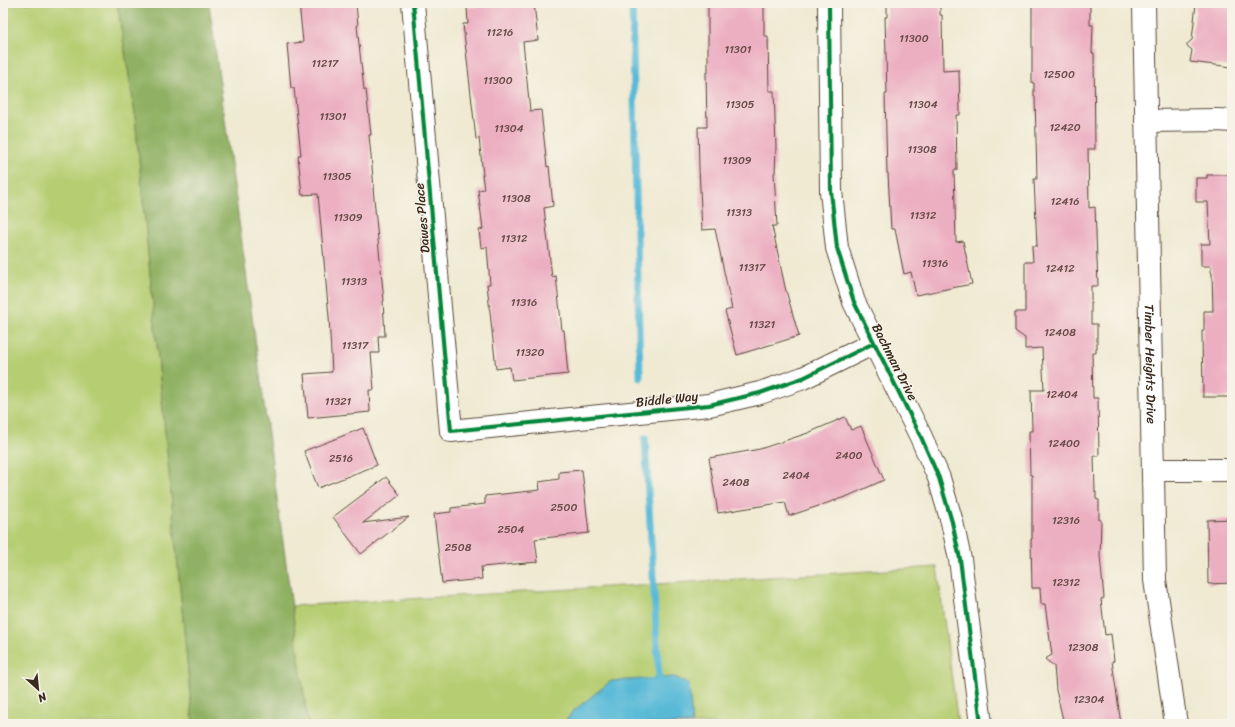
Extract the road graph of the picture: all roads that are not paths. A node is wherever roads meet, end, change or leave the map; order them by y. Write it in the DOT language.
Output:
graph roads {
  1 [pos="413,3"];
  2 [pos="829,3"];
  3 [pos="1144,3"];
  4 [pos="1146,121"];
  5 [pos="1232,121"];
  6 [pos="874,343"];
  7 [pos="450,431"];
  8 [pos="1153,470"];
  9 [pos="1232,470"];
  10 [pos="982,724"];
  11 [pos="1176,724"];
  1 -- 7 [label="street, Dawes Place"];
  2 -- 6 [label="street, Bachman Drive"];
  3 -- 4 [label="street, Timber Heights Drive"];
  4 -- 5 [label="street"];
  4 -- 8 [label="street, Timber Heights Drive"];
  6 -- 7 [label="street, Biddle Way"];
  6 -- 10 [label="street, Bachman Drive"];
  8 -- 9 [label="street"];
  8 -- 11 [label="street, Timber Heights Drive"];
}
